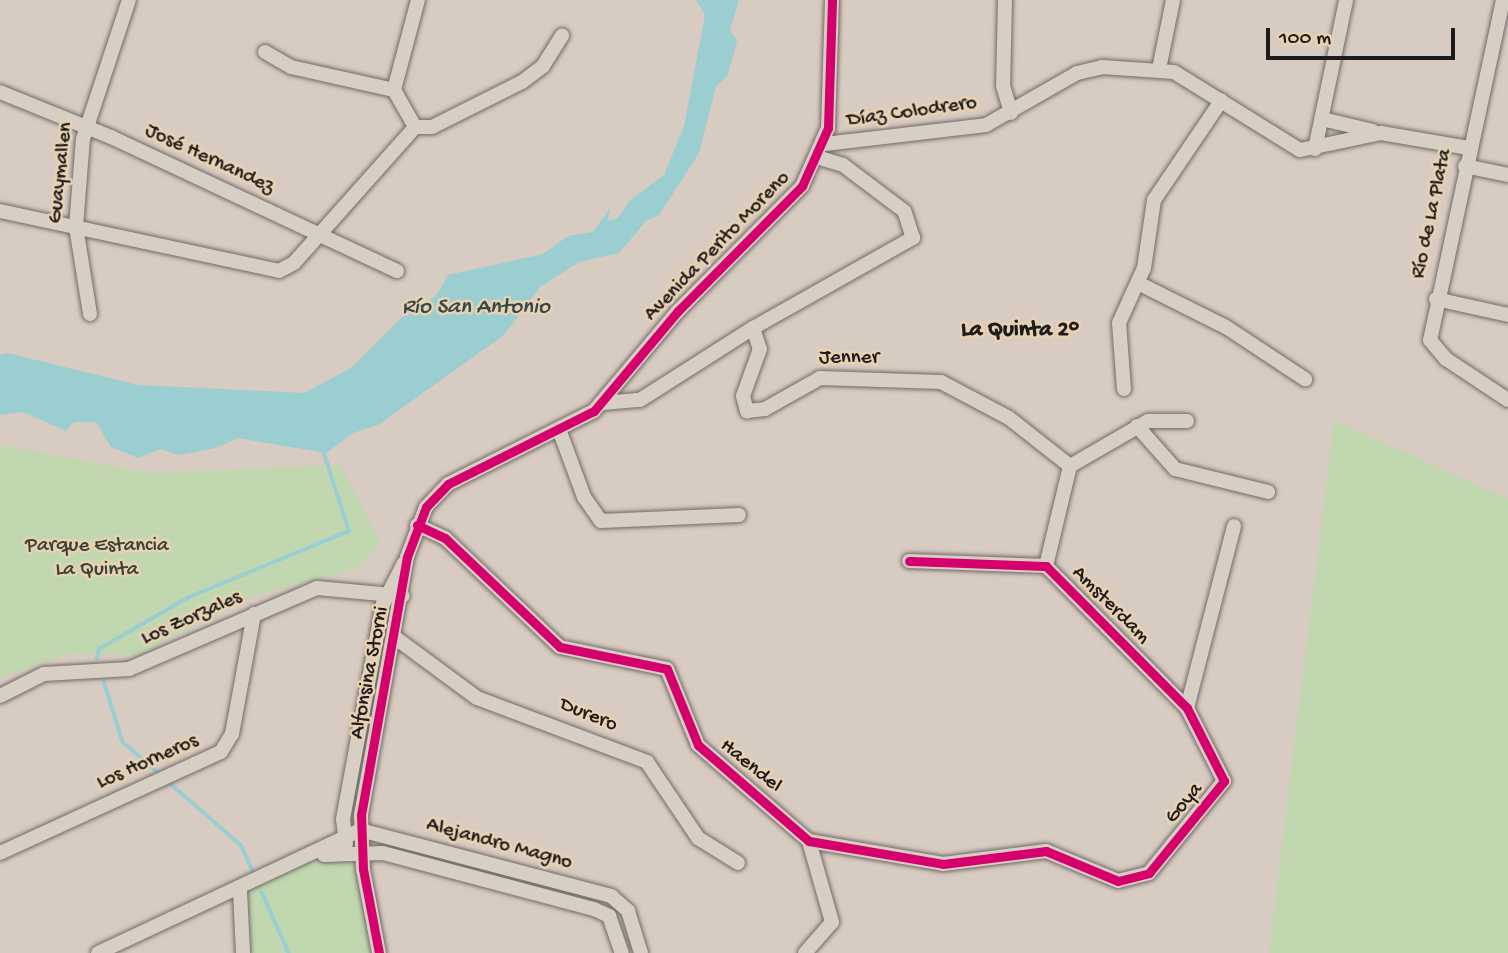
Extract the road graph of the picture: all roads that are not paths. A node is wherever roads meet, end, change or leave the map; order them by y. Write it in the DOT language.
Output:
graph roads {
  1 [pos="129,0"];
  2 [pos="418,0"];
  3 [pos="832,0"];
  4 [pos="1004,0"];
  5 [pos="1173,0"];
  6 [pos="1346,0"];
  7 [pos="1503,0"];
  8 [pos="1501,35"];
  9 [pos="562,36"];
  10 [pos="265,52"];
  11 [pos="1159,69"];
  12 [pos="394,90"];
  13 [pos="0,92"];
  14 [pos="1221,100"];
  15 [pos="1011,113"];
  16 [pos="1322,119"];
  17 [pos="86,126"];
  18 [pos="415,127"];
  19 [pos="1381,133"];
  20 [pos="1469,148"];
  21 [pos="1315,149"];
  22 [pos="822,151"];
  23 [pos="1465,166"];
  24 [pos="1508,175"];
  25 [pos="0,211"];
  26 [pos="76,227"];
  27 [pos="319,235"];
  28 [pos="397,271"];
  29 [pos="1138,283"];
  30 [pos="1436,299"];
  31 [pos="90,314"];
  32 [pos="1508,315"];
  33 [pos="753,328"];
  34 [pos="1305,379"];
  35 [pos="1125,389"];
  36 [pos="1508,400"];
  37 [pos="603,403"];
  38 [pos="1187,421"];
  39 [pos="1137,426"];
  40 [pos="560,432"];
  41 [pos="1070,466"];
  42 [pos="1268,492"];
  43 [pos="739,516"];
  44 [pos="417,525"];
  45 [pos="1234,526"];
  46 [pos="407,557"];
  47 [pos="909,561"];
  48 [pos="1046,566"];
  49 [pos="388,593"];
  50 [pos="403,596"];
  51 [pos="254,614"];
  52 [pos="397,639"];
  53 [pos="0,696"];
  54 [pos="1188,708"];
  55 [pos="360,830"];
  56 [pos="809,841"];
  57 [pos="351,846"];
  58 [pos="0,853"];
  59 [pos="738,863"];
  60 [pos="240,891"];
  61 [pos="98,953"];
  62 [pos="243,953"];
  63 [pos="379,953"];
  64 [pos="622,953"];
  65 [pos="641,953"];
  66 [pos="805,953"];
  1 -- 17 [label="street, Guaymallen"];
  2 -- 12 [label="street"];
  3 -- 22 [label="street, Avenida Perito Moreno"];
  4 -- 15 [label="street"];
  5 -- 11 [label="street"];
  6 -- 16 [label="street"];
  7 -- 8 [label="street, Río de La Plata"];
  8 -- 20 [label="street, Río de La Plata"];
  9 -- 18 [label="street"];
  10 -- 12 [label="street"];
  11 -- 14 [label="street, Díaz Colodrero"];
  11 -- 15 [label="street, Díaz Colodrero"];
  12 -- 18 [label="street"];
  13 -- 17 [label="street, José Hernandez"];
  14 -- 21 [label="street, Díaz Colodrero"];
  14 -- 29 [label="street"];
  15 -- 22 [label="street, Díaz Colodrero"];
  16 -- 19 [label="street"];
  16 -- 21 [label="street"];
  17 -- 26 [label="street, Guaymallen"];
  17 -- 27 [label="street, José Hernandez"];
  18 -- 27 [label="street"];
  19 -- 20 [label="street, Díaz Colodrero"];
  19 -- 21 [label="street, Díaz Colodrero"];
  20 -- 23 [label="street, Río de La Plata"];
  22 -- 33 [label="street"];
  22 -- 37 [label="street, Avenida Perito Moreno"];
  23 -- 24 [label="street"];
  23 -- 30 [label="street, Río de La Plata"];
  25 -- 26 [label="street"];
  26 -- 27 [label="street"];
  26 -- 31 [label="street, Guaymallen"];
  27 -- 28 [label="street, José Hernandez"];
  29 -- 34 [label="street"];
  29 -- 35 [label="street"];
  30 -- 32 [label="street"];
  30 -- 36 [label="street, Río de La Plata"];
  33 -- 37 [label="street"];
  33 -- 41 [label="street, Jenner"];
  37 -- 40 [label="street, Avenida Perito Moreno"];
  38 -- 39 [label="street"];
  39 -- 41 [label="street"];
  39 -- 42 [label="street"];
  40 -- 43 [label="street"];
  40 -- 44 [label="street, Avenida Perito Moreno"];
  41 -- 48 [label="street"];
  44 -- 46 [label="street, Alfonsina Storni"];
  44 -- 56 [label="street, Haendel"];
  45 -- 54 [label="street"];
  46 -- 49 [label="street, Alfonsina Storni"];
  46 -- 50 [label="street, Alfonsina Storni"];
  47 -- 48 [label="street, Amsterdam"];
  48 -- 54 [label="street, Amsterdam"];
  49 -- 50 [label="street, Los Zorzales"];
  49 -- 51 [label="street, Los Zorzales"];
  49 -- 57 [label="street, Alfonsina Storni"];
  50 -- 52 [label="street, Alfonsina Storni"];
  51 -- 53 [label="street, Los Zorzales"];
  51 -- 58 [label="street, Los Horneros"];
  52 -- 55 [label="street, Alfonsina Storni"];
  52 -- 59 [label="street, Durero"];
  54 -- 56 [label="street, Goya"];
  55 -- 57 [label="street"];
  55 -- 65 [label="street, Alejandro Magno"];
  56 -- 66 [label="street"];
  57 -- 60 [label="street"];
  57 -- 63 [label="street"];
  57 -- 64 [label="street, Alejandro Magno"];
  60 -- 61 [label="street"];
  60 -- 62 [label="street"];
}
